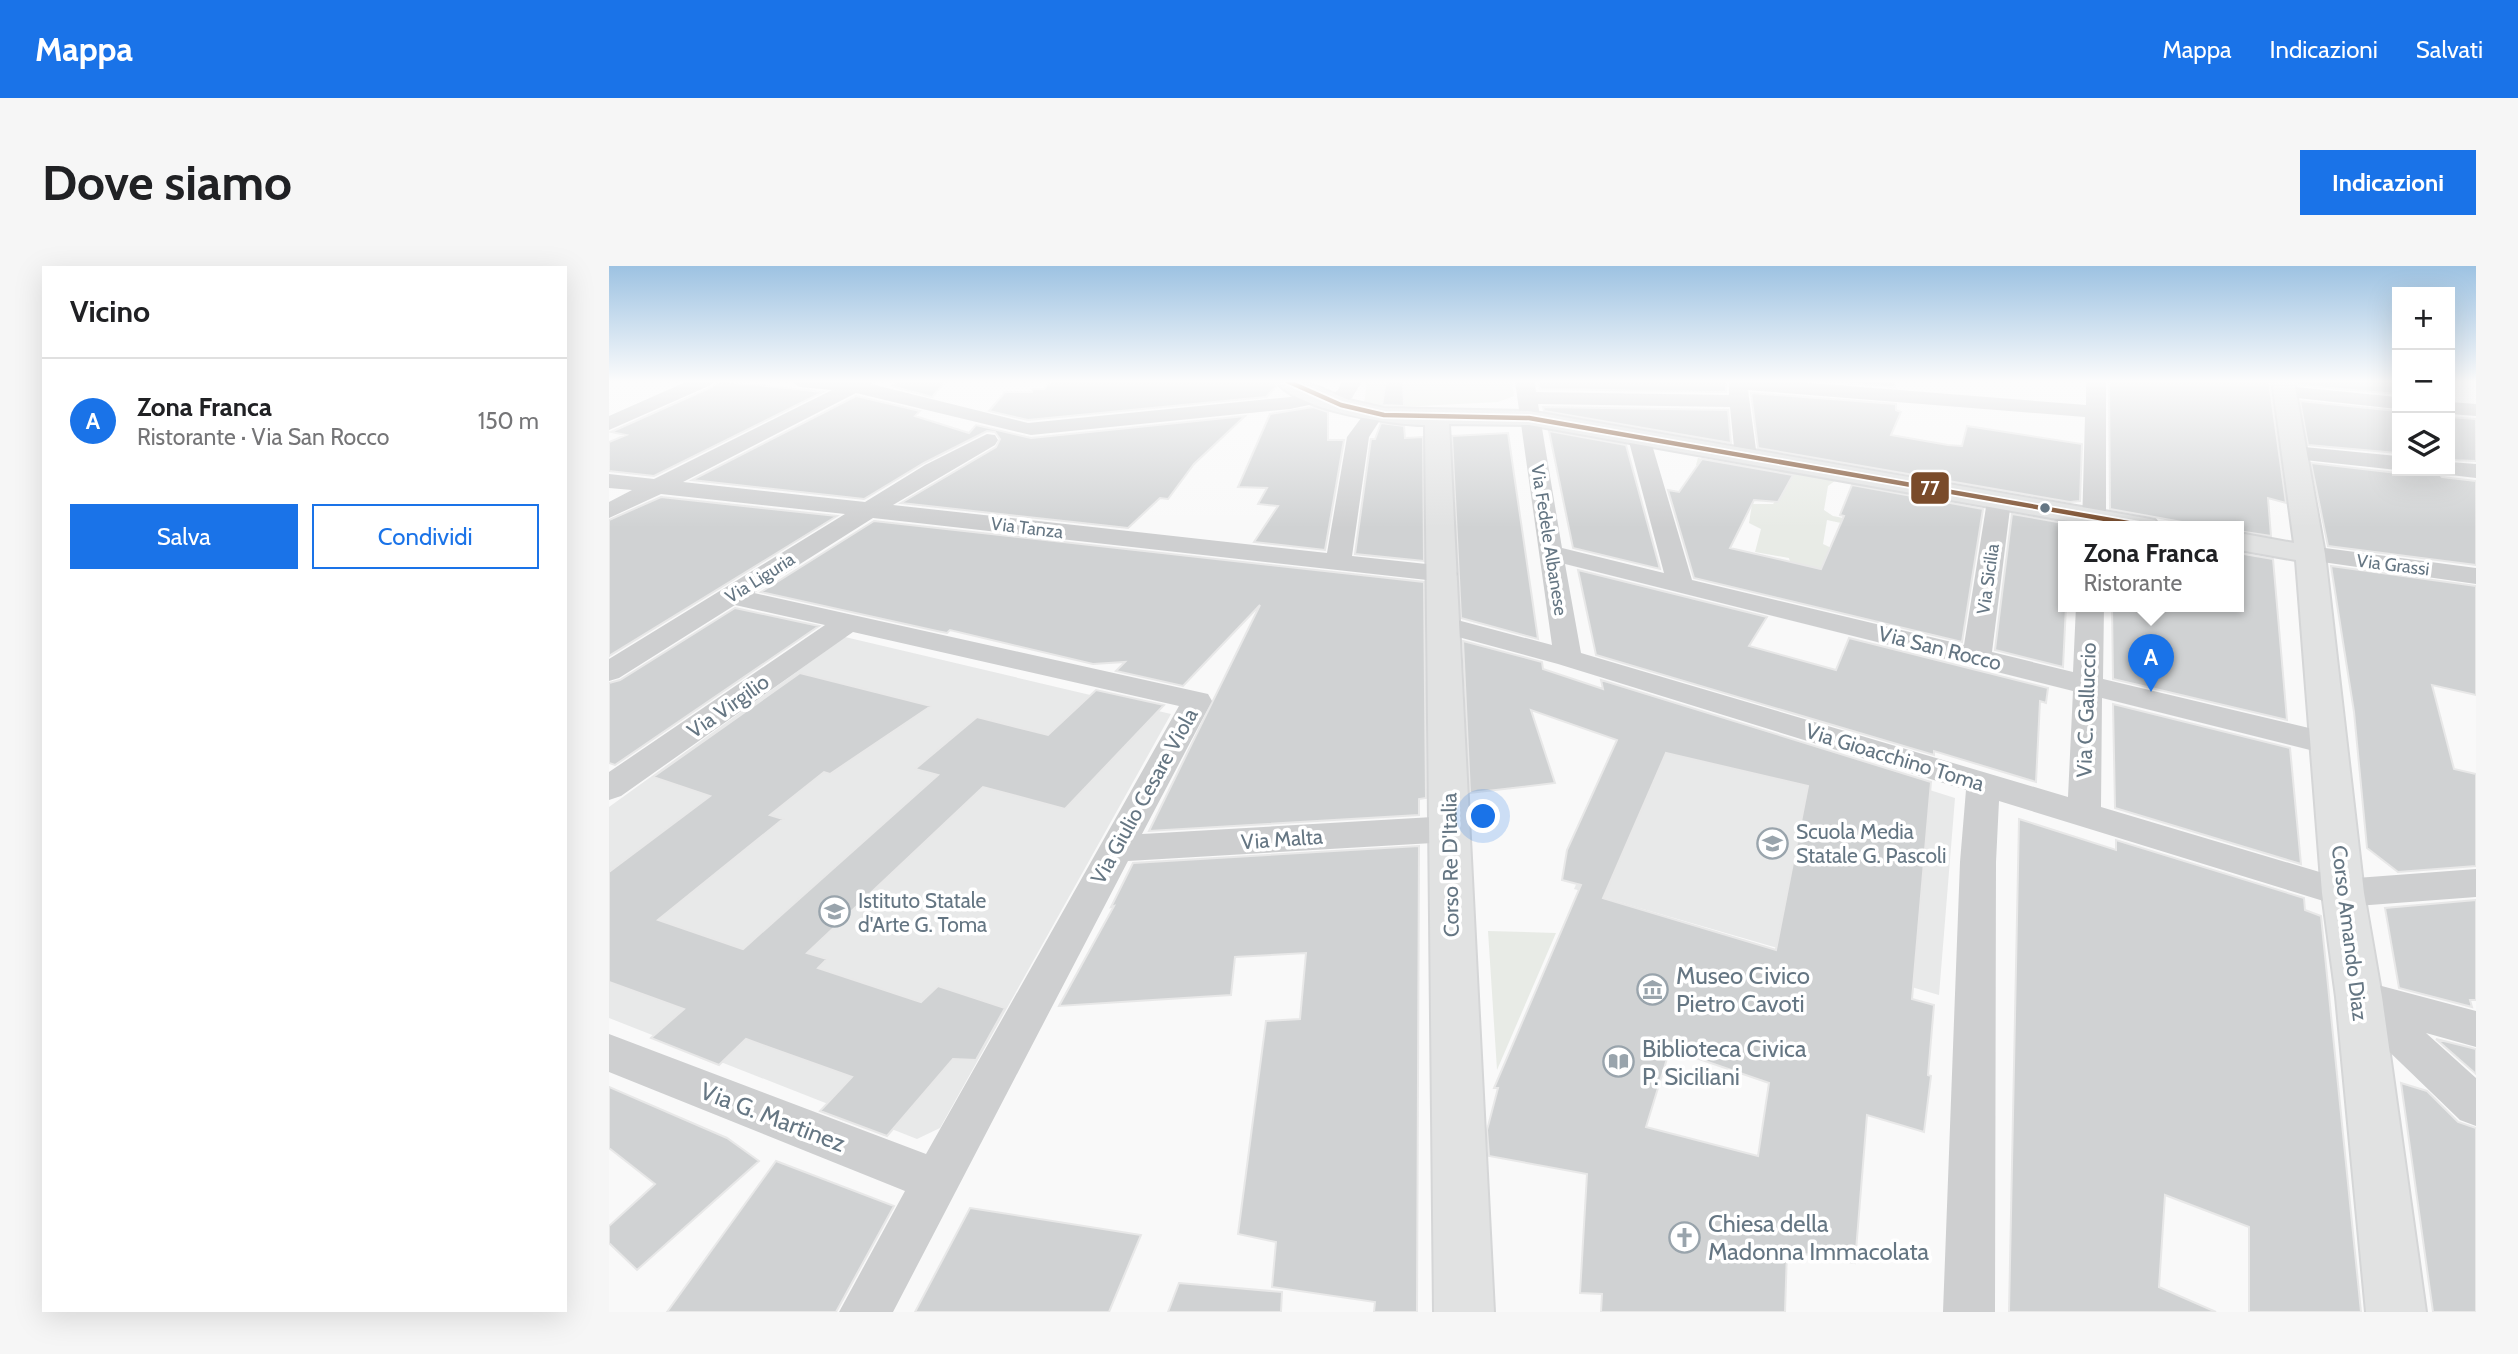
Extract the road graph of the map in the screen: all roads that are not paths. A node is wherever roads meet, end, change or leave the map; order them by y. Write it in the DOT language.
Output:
graph roads {
  1 [pos="768,430"];
  2 [pos="991,430"];
  3 [pos="992,430"];
  4 [pos="1074,430"];
  5 [pos="1352,430"];
  6 [pos="1438,430"];
  7 [pos="1532,430"];
  8 [pos="1615,430"];
  9 [pos="1743,430"];
  10 [pos="2096,430"];
  11 [pos="2290,430"];
  12 [pos="1639,438"];
  13 [pos="1011,439"];
  14 [pos="2294,453"];
  15 [pos="1746,457"];
  16 [pos="2392,463"];
  17 [pos="2455,469"];
  18 [pos="2476,471"];
  19 [pos="609,481"];
  20 [pos="659,486"];
  21 [pos="1999,501"];
  22 [pos="870,510"];
  23 [pos="609,511"];
  24 [pos="2094,521"];
  25 [pos="2244,543"];
  26 [pos="1550,554"];
  27 [pos="2310,554"];
  28 [pos="1338,564"];
  29 [pos="1445,574"];
  30 [pos="2476,576"];
  31 [pos="1681,586"];
  32 [pos="731,596"];
  33 [pos="2090,612"];
  34 [pos="847,623"];
  35 [pos="1446,625"];
  36 [pos="1977,657"];
  37 [pos="1568,658"];
  38 [pos="609,672"];
  39 [pos="2086,683"];
  40 [pos="2330,744"];
  41 [pos="1983,783"];
  42 [pos="609,788"];
  43 [pos="2084,814"];
  44 [pos="1450,829"];
  45 [pos="1115,849"];
  46 [pos="2476,883"];
  47 [pos="2343,893"];
  48 [pos="2359,997"];
  49 [pos="2476,1029"];
  50 [pos="609,1053"];
  51 [pos="2476,1106"];
  52 [pos="936,1181"];
  53 [pos="865,1312"];
  54 [pos="1464,1312"];
  55 [pos="1969,1312"];
  56 [pos="2396,1312"];
  1 -- 20 [label="street"];
  2 -- 13 [label="street"];
  3 -- 13 [label="street"];
  4 -- 13 [label="street, Via Liguria"];
  5 -- 28 [label="street"];
  6 -- 29 [label="main road, Corso Re D'Italia"];
  7 -- 26 [label="street, Via Fedele Albanese"];
  8 -- 12 [label="main road"];
  9 -- 15 [label="street"];
  10 -- 24 [label="street"];
  11 -- 14 [label="main road, Corso Amando Diaz"];
  12 -- 15 [label="main road"];
  12 -- 31 [label="street"];
  13 -- 22 [label="street, Via Liguria"];
  14 -- 16 [label="street"];
  14 -- 27 [label="main road, Corso Amando Diaz"];
  15 -- 21 [label="main road"];
  17 -- 18 [label="street"];
  19 -- 20 [label="street, Via Tanza"];
  20 -- 22 [label="street, Via Tanza"];
  20 -- 23 [label="street"];
  21 -- 24 [label="main road"];
  21 -- 36 [label="street, Via Sicilia"];
  22 -- 28 [label="street, Via Tanza"];
  22 -- 32 [label="street, Via Liguria"];
  25 -- 27 [label="main road"];
  26 -- 31 [label="street, Via San Rocco"];
  26 -- 37 [label="street, Via Fedele Albanese"];
  27 -- 30 [label="street, Via Grassi"];
  27 -- 40 [label="main road, Corso Amando Diaz"];
  28 -- 29 [label="street, Via Tanza"];
  29 -- 35 [label="main road, Corso Re D'Italia"];
  31 -- 36 [label="street, Via San Rocco"];
  32 -- 34 [label="street, Via Giulio Cesare Viola"];
  32 -- 38 [label="street, Via Liguria"];
  33 -- 39 [label="street, Via C. Galluccio"];
  34 -- 42 [label="street, Via Virgilio"];
  34 -- 45 [label="street, Via Giulio Cesare Viola"];
  35 -- 37 [label="street, Via Gioacchino Toma"];
  35 -- 44 [label="main road, Corso Re D'Italia"];
  36 -- 39 [label="street, Via San Rocco"];
  37 -- 41 [label="street, Via Gioacchino Toma"];
  39 -- 40 [label="street, Via San Rocco"];
  39 -- 43 [label="street, Via C. Galluccio"];
  40 -- 47 [label="main road, Corso Amando Diaz"];
  41 -- 43 [label="street, Via Gioacchino Toma"];
  41 -- 55 [label="street"];
  43 -- 47 [label="street, Via Gioacchino Toma"];
  44 -- 45 [label="street, Via Malta"];
  44 -- 54 [label="main road, Corso Re D'Italia"];
  45 -- 52 [label="street, Via Giulio Cesare Viola"];
  46 -- 47 [label="street"];
  47 -- 48 [label="main road, Corso Amando Diaz"];
  48 -- 49 [label="street"];
  48 -- 51 [label="street"];
  48 -- 56 [label="main road, Corso Amando Diaz"];
  50 -- 52 [label="street, Via G. Martinez"];
  52 -- 53 [label="street, Via Giulio Cesare Viola"];
}
